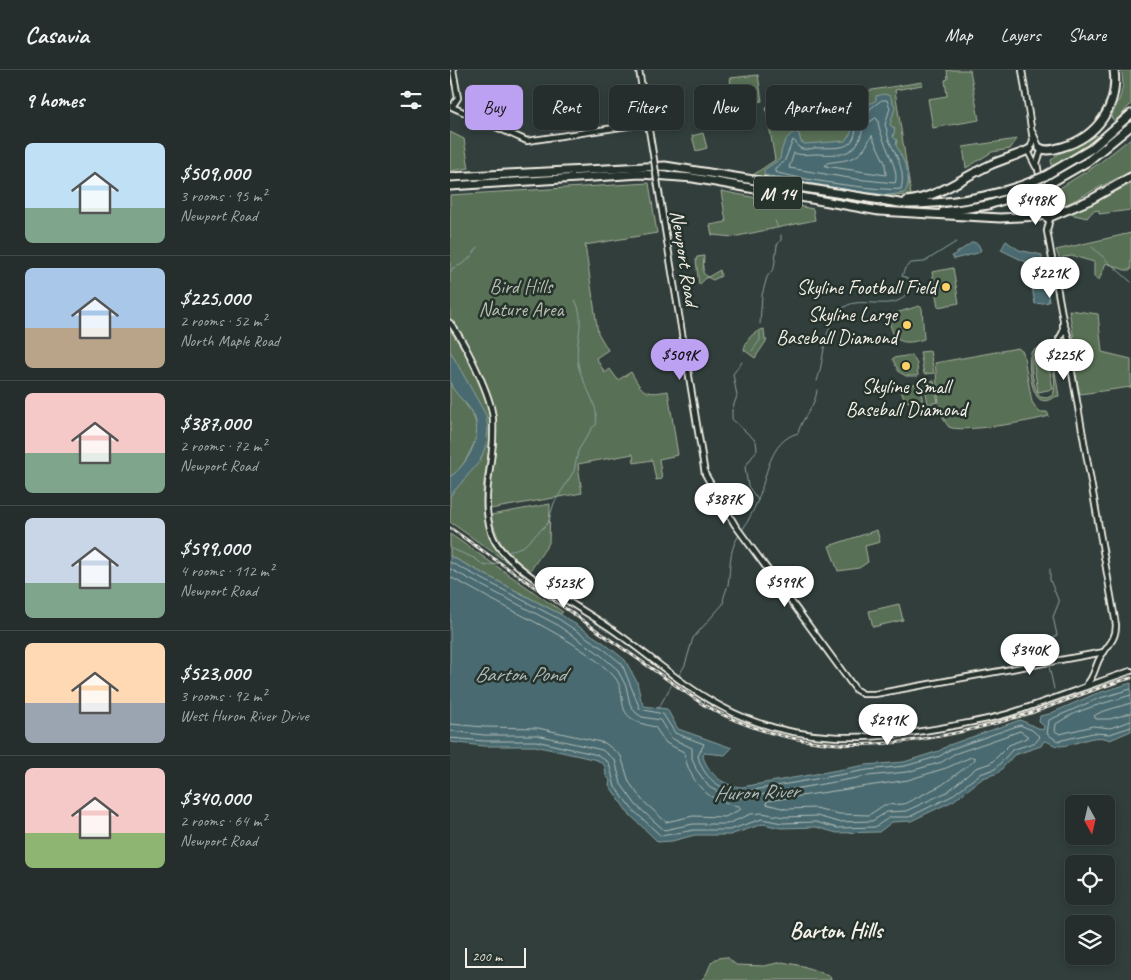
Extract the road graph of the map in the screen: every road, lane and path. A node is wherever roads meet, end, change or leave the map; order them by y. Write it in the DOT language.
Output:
graph roads {
  1 [pos="453,70"];
  2 [pos="639,70"];
  3 [pos="1022,70"];
  4 [pos="1114,70"];
  5 [pos="642,85"];
  6 [pos="1131,114"];
  7 [pos="1131,126"];
  8 [pos="609,128"];
  9 [pos="649,130"];
  10 [pos="1033,134"];
  11 [pos="1039,150"];
  12 [pos="1031,151"];
  13 [pos="1042,174"];
  14 [pos="450,177"];
  15 [pos="1131,177"];
  16 [pos="450,186"];
  17 [pos="1043,195"];
  18 [pos="872,200"];
  19 [pos="905,214"];
  20 [pos="1041,214"];
  21 [pos="1050,215"];
  22 [pos="1047,231"];
  23 [pos="1063,320"];
  24 [pos="450,323"];
  25 [pos="1062,335"];
  26 [pos="1068,336"];
  27 [pos="1064,344"];
  28 [pos="1104,652"];
  29 [pos="1131,671"];
  30 [pos="1095,672"];
  31 [pos="1107,679"];
  32 [pos="1086,686"];
  1 -- 8 [label="street"];
  2 -- 5 [label="street, Newport Road"];
  3 -- 10 [label="street"];
  4 -- 11 [label="highway"];
  6 -- 13 [label="highway, M 14"];
  7 -- 19 [label="highway, M 14, bridge"];
  9 -- 28 [label="street, Newport Road, bridge"];
  10 -- 11 [label="street"];
  10 -- 12 [label="street"];
  11 -- 12 [label="street"];
  11 -- 12 [label="street"];
  11 -- 13 [label="street"];
  12 -- 13 [label="street"];
  12 -- 18 [label="highway"];
  13 -- 17 [label="street"];
  13 -- 18 [label="highway, M 14, bridge"];
  14 -- 18 [label="highway, M 14"];
  15 -- 21 [label="highway"];
  16 -- 19 [label="highway, M 14"];
  17 -- 20 [label="street"];
  17 -- 21 [label="street"];
  19 -- 20 [label="highway"];
  20 -- 21 [label="street"];
  20 -- 21 [label="street"];
  20 -- 22 [label="street"];
  21 -- 22 [label="street"];
  22 -- 23 [label="street"];
  23 -- 25 [label="street"];
  23 -- 26 [label="street"];
  24 -- 32 [label="street"];
  25 -- 26 [label="street"];
  25 -- 27 [label="street"];
  26 -- 27 [label="street"];
  27 -- 28 [label="street"];
  28 -- 30 [label="street"];
  29 -- 31 [label="street"];
  30 -- 31 [label="street"];
  30 -- 32 [label="street"];
  31 -- 32 [label="street"];
}
